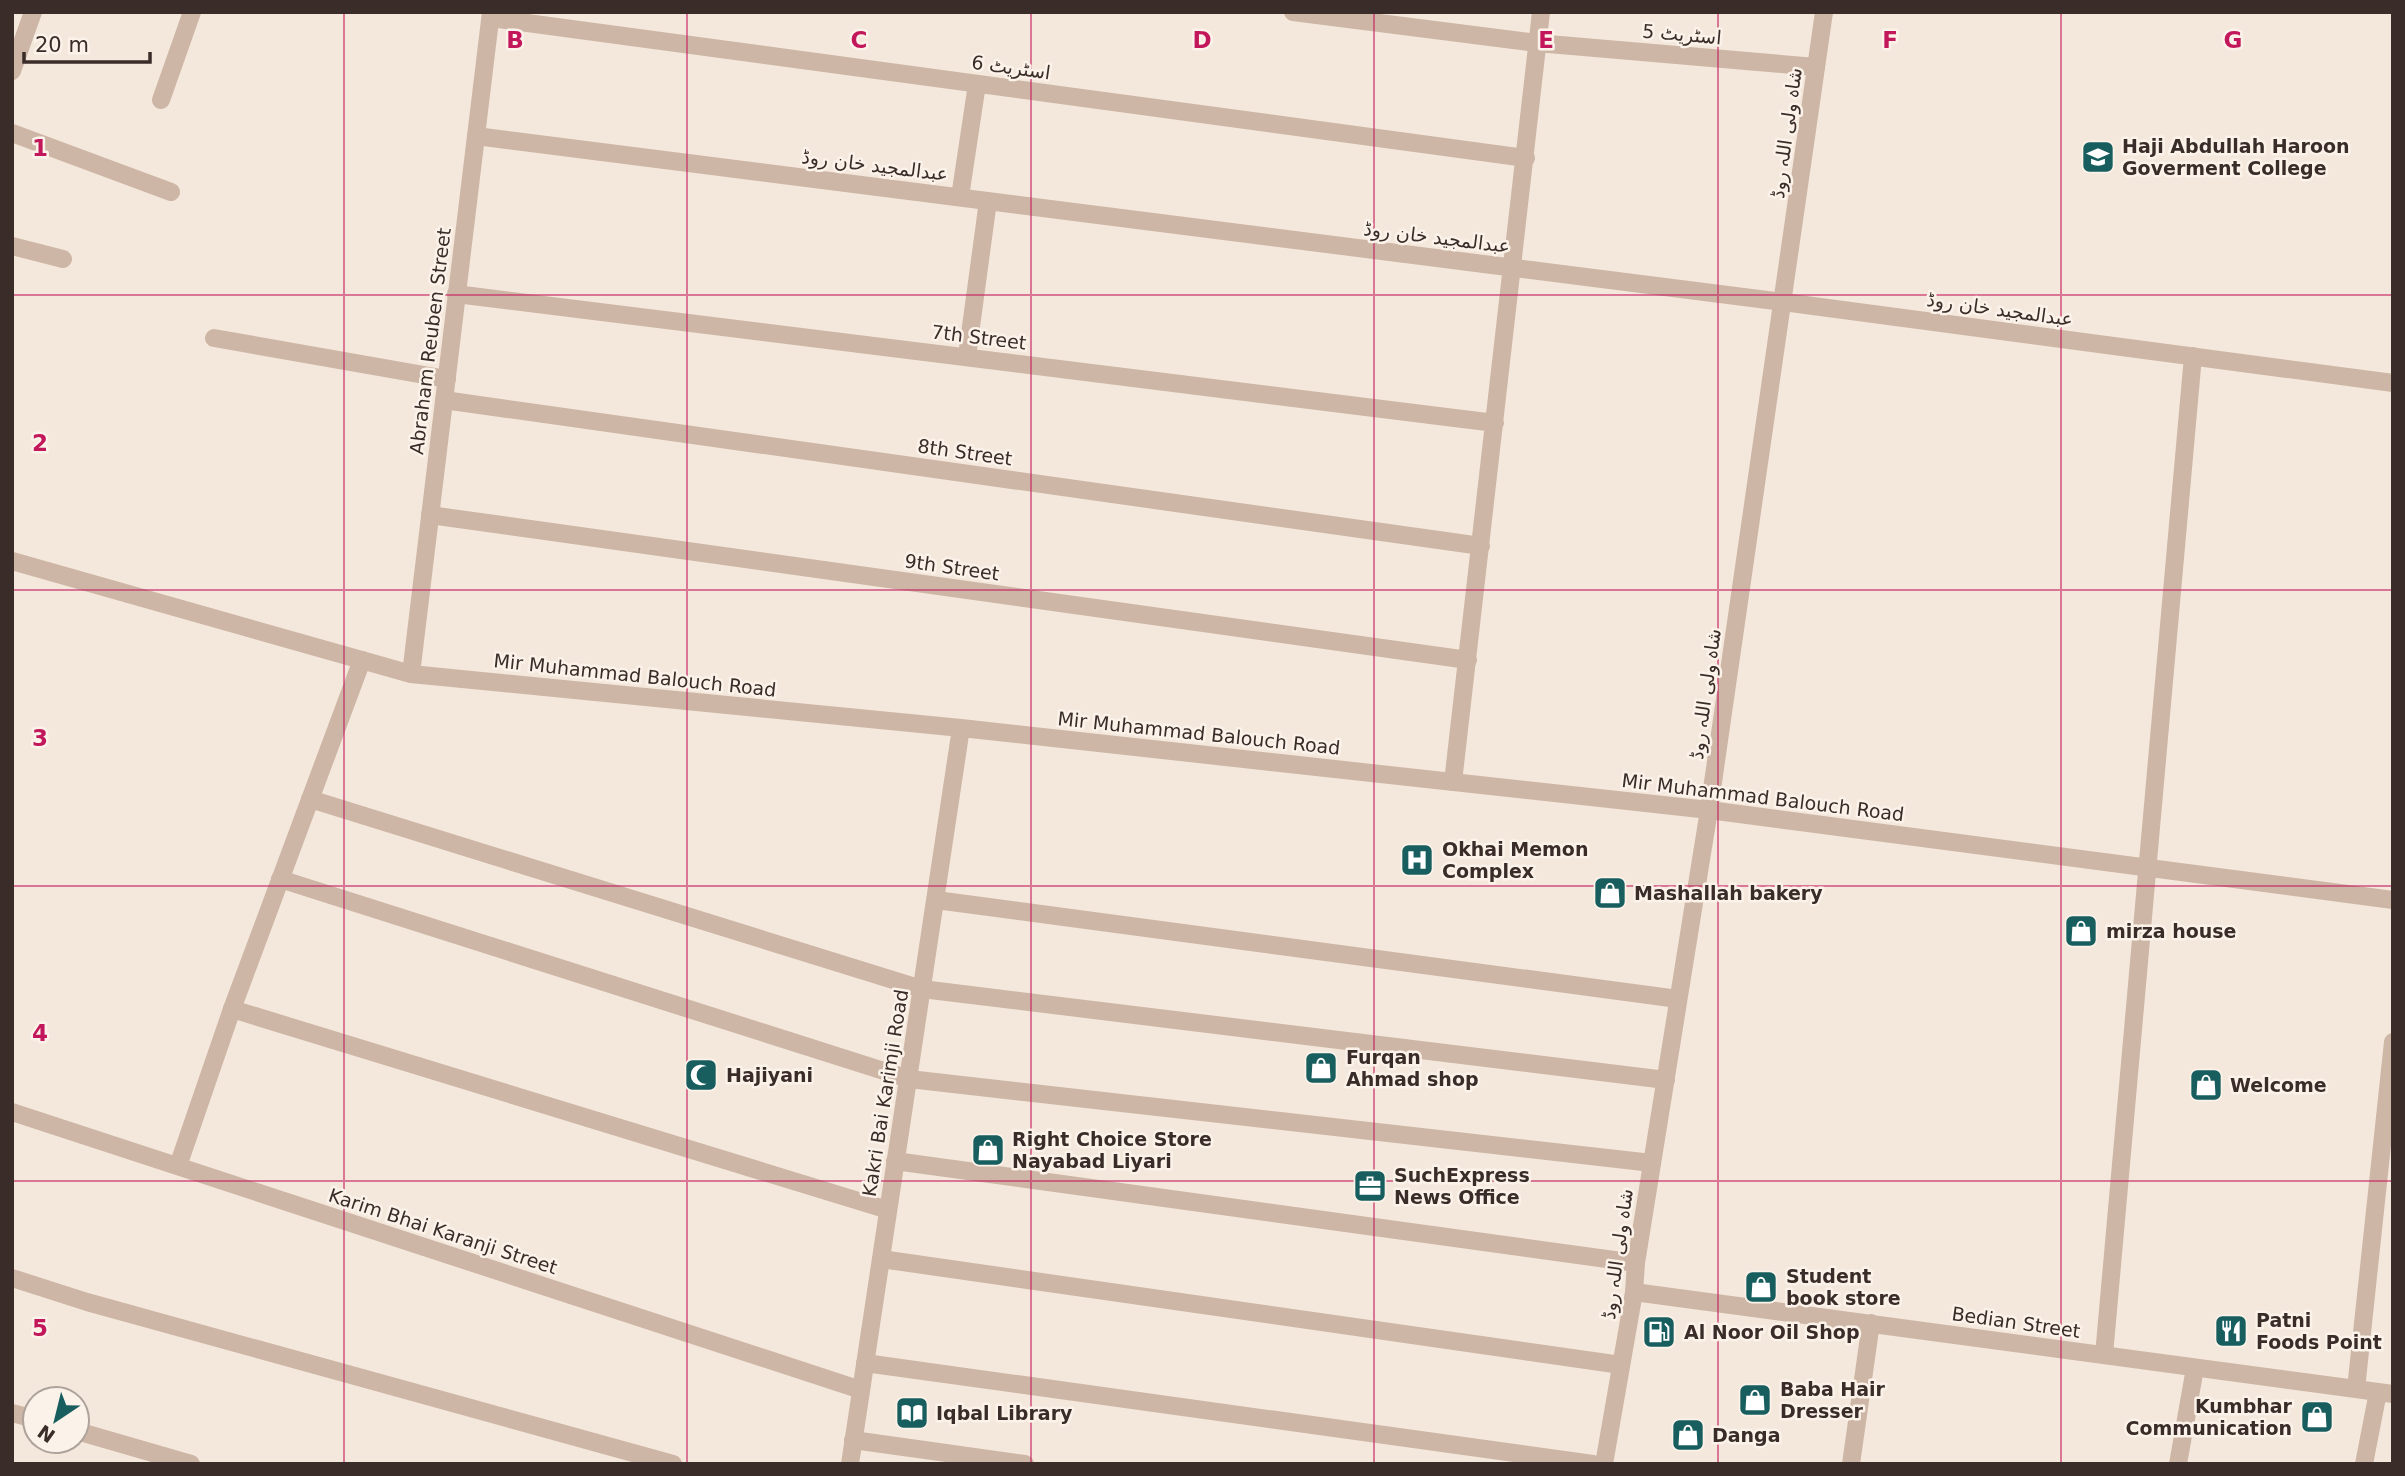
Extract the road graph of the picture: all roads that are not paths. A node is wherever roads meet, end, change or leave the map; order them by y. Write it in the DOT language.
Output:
graph roads {
  1 [pos="33,12"];
  2 [pos="192,12"];
  3 [pos="1293,12"];
  4 [pos="1541,12"];
  5 [pos="1824,12"];
  6 [pos="491,15"];
  7 [pos="1537,43"];
  8 [pos="1816,66"];
  9 [pos="12,71"];
  10 [pos="978,84"];
  11 [pos="161,100"];
  12 [pos="12,133"];
  13 [pos="476,136"];
  14 [pos="1526,158"];
  15 [pos="171,192"];
  16 [pos="960,197"];
  17 [pos="988,201"];
  18 [pos="12,246"];
  19 [pos="62,259"];
  20 [pos="1513,268"];
  21 [pos="456,294"];
  22 [pos="1783,302"];
  23 [pos="214,338"];
  24 [pos="967,356"];
  25 [pos="2193,356"];
  26 [pos="447,379"];
  27 [pos="2393,383"];
  28 [pos="444,400"];
  29 [pos="1495,423"];
  30 [pos="430,515"];
  31 [pos="1481,546"];
  32 [pos="12,561"];
  33 [pos="362,660"];
  34 [pos="1468,660"];
  35 [pos="411,674"];
  36 [pos="961,728"];
  37 [pos="1453,782"];
  38 [pos="310,799"];
  39 [pos="1709,810"];
  40 [pos="2148,867"];
  41 [pos="280,879"];
  42 [pos="936,900"];
  43 [pos="2393,900"];
  44 [pos="922,989"];
  45 [pos="1678,999"];
  46 [pos="232,1009"];
  47 [pos="2393,1042"];
  48 [pos="909,1079"];
  49 [pos="1666,1080"];
  50 [pos="12,1112"];
  51 [pos="895,1161"];
  52 [pos="1652,1163"];
  53 [pos="178,1166"];
  54 [pos="888,1210"];
  55 [pos="881,1259"];
  56 [pos="1636,1263"];
  57 [pos="12,1279"];
  58 [pos="1634,1292"];
  59 [pos="1871,1323"];
  60 [pos="2104,1356"];
  61 [pos="865,1363"];
  62 [pos="1621,1365"];
  63 [pos="2195,1368"];
  64 [pos="2356,1389"];
  65 [pos="861,1390"];
  66 [pos="2385,1393"];
  67 [pos="91,1435"];
  68 [pos="853,1440"];
  69 [pos="191,1464"];
  70 [pos="673,1464"];
  71 [pos="850,1464"];
  72 [pos="1025,1464"];
  73 [pos="1593,1464"];
  74 [pos="1604,1464"];
  75 [pos="1851,1464"];
  76 [pos="2178,1464"];
  77 [pos="2364,1464"];
  1 -- 9 [label="street"];
  2 -- 11 [label="street"];
  3 -- 7 [label="street, اسٹریٹ 5"];
  4 -- 7 [label="street"];
  5 -- 8 [label="street, شاہ ولی اللہ روڈ"];
  6 -- 10 [label="street, اسٹریٹ 6"];
  6 -- 13 [label="street, Abraham Reuben Street"];
  7 -- 8 [label="street, اسٹریٹ 5"];
  7 -- 14 [label="street"];
  8 -- 22 [label="street, شاہ ولی اللہ روڈ"];
  10 -- 14 [label="street, اسٹریٹ 6"];
  10 -- 16 [label="street"];
  12 -- 15 [label="street"];
  13 -- 16 [label="street, عبدالمجید خان روڈ"];
  13 -- 21 [label="street, Abraham Reuben Street"];
  14 -- 20 [label="street"];
  16 -- 17 [label="street, عبدالمجید خان روڈ"];
  17 -- 20 [label="street, عبدالمجید خان روڈ"];
  17 -- 24 [label="street"];
  18 -- 19 [label="street"];
  20 -- 22 [label="street, عبدالمجید خان روڈ"];
  20 -- 29 [label="street"];
  21 -- 24 [label="street, 7th Street"];
  21 -- 26 [label="street, Abraham Reuben Street"];
  22 -- 25 [label="street, عبدالمجید خان روڈ"];
  22 -- 39 [label="street, شاہ ولی اللہ روڈ"];
  23 -- 26 [label="street"];
  24 -- 29 [label="street, 7th Street"];
  25 -- 27 [label="street, عبدالمجید خان روڈ"];
  25 -- 40 [label="street"];
  26 -- 28 [label="street, Abraham Reuben Street"];
  28 -- 30 [label="street, Abraham Reuben Street"];
  28 -- 31 [label="street, 8th Street"];
  29 -- 31 [label="street"];
  30 -- 34 [label="street, 9th Street"];
  30 -- 35 [label="street, Abraham Reuben Street"];
  31 -- 34 [label="street"];
  32 -- 33 [label="street, Mir Muhammad Balouch Road"];
  33 -- 35 [label="street, Mir Muhammad Balouch Road"];
  33 -- 38 [label="street"];
  34 -- 37 [label="street"];
  35 -- 36 [label="street, Mir Muhammad Balouch Road"];
  36 -- 37 [label="street, Mir Muhammad Balouch Road"];
  36 -- 42 [label="street, Kakri Bai Karimji Road"];
  37 -- 39 [label="street, Mir Muhammad Balouch Road"];
  38 -- 41 [label="street"];
  38 -- 44 [label="street"];
  39 -- 40 [label="street, Mir Muhammad Balouch Road"];
  39 -- 45 [label="street, شاہ ولی اللہ روڈ"];
  40 -- 43 [label="street, Mir Muhammad Balouch Road"];
  40 -- 60 [label="street"];
  41 -- 46 [label="street"];
  41 -- 48 [label="street"];
  42 -- 44 [label="street, Kakri Bai Karimji Road"];
  42 -- 45 [label="street"];
  44 -- 48 [label="street, Kakri Bai Karimji Road"];
  44 -- 49 [label="street"];
  45 -- 49 [label="street, شاہ ولی اللہ روڈ"];
  46 -- 53 [label="street"];
  46 -- 54 [label="street"];
  47 -- 64 [label="street"];
  48 -- 51 [label="street, Kakri Bai Karimji Road"];
  48 -- 52 [label="street"];
  49 -- 52 [label="street, شاہ ولی اللہ روڈ"];
  50 -- 53 [label="street, Karim Bhai Karanji Street"];
  51 -- 54 [label="street, Kakri Bai Karimji Road"];
  51 -- 56 [label="street"];
  52 -- 56 [label="street, شاہ ولی اللہ روڈ"];
  53 -- 65 [label="street, Karim Bhai Karanji Street"];
  54 -- 55 [label="street, Kakri Bai Karimji Road"];
  55 -- 61 [label="street, Kakri Bai Karimji Road"];
  55 -- 62 [label="street"];
  56 -- 58 [label="street, شاہ ولی اللہ روڈ"];
  57 -- 70 [label="street"];
  58 -- 59 [label="street, Bedian Street"];
  58 -- 62 [label="street, شاہ ولی اللہ روڈ"];
  59 -- 60 [label="street, Bedian Street"];
  59 -- 75 [label="street"];
  60 -- 63 [label="street, Bedian Street"];
  61 -- 65 [label="street, Kakri Bai Karimji Road"];
  61 -- 73 [label="street"];
  62 -- 74 [label="street, شاہ ولی اللہ روڈ"];
  63 -- 64 [label="street, Bedian Street"];
  63 -- 76 [label="street"];
  64 -- 66 [label="street, Bedian Street"];
  65 -- 68 [label="street, Kakri Bai Karimji Road"];
  66 -- 77 [label="street"];
  67 -- 69 [label="street"];
  68 -- 71 [label="street, Kakri Bai Karimji Road"];
  68 -- 72 [label="street"];
}
